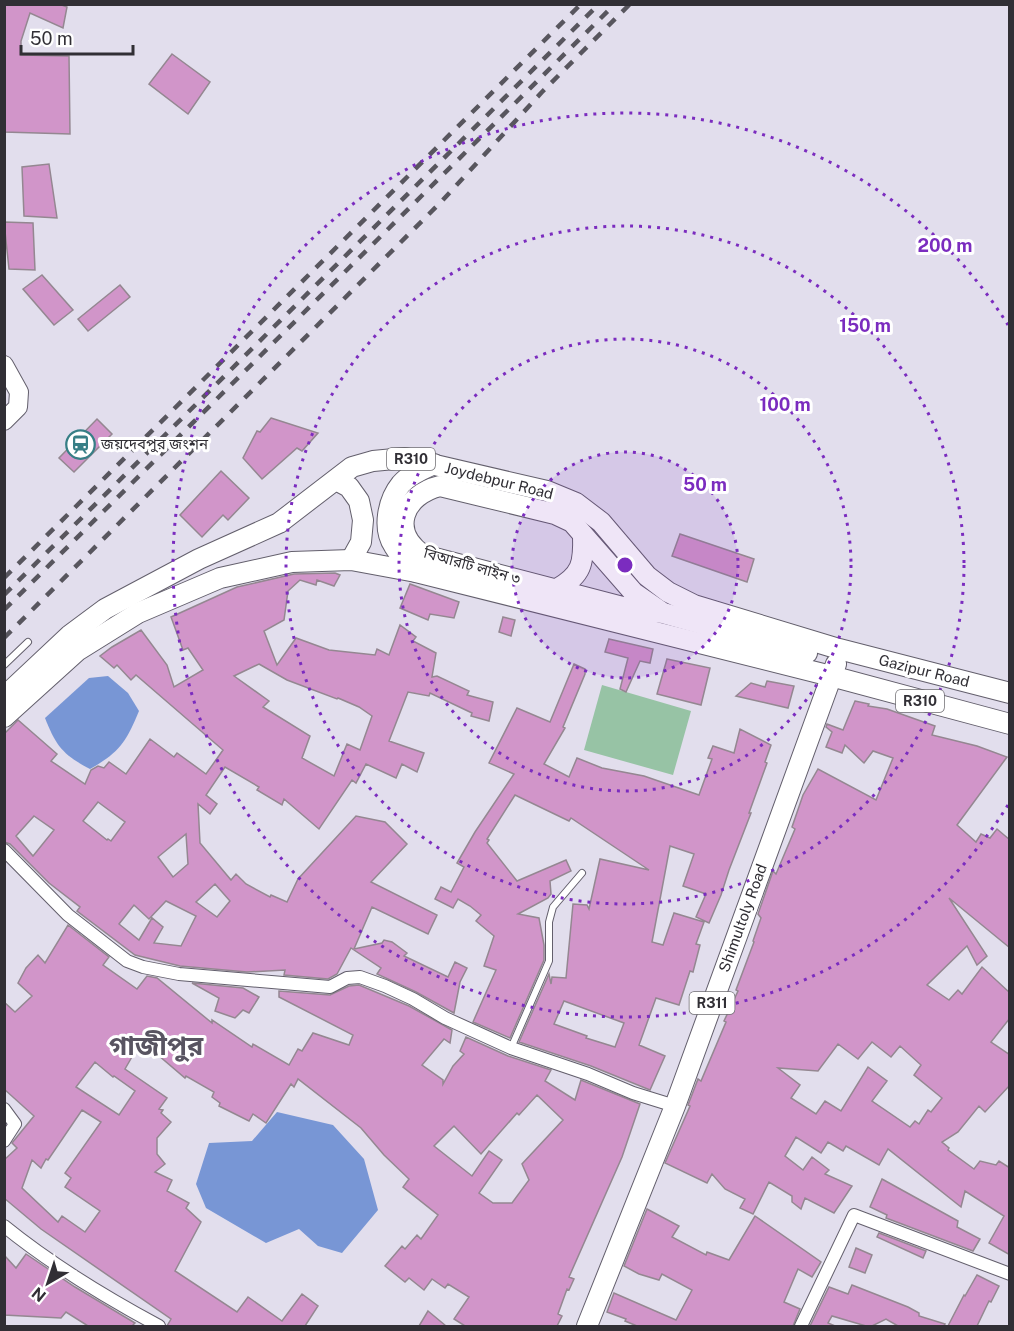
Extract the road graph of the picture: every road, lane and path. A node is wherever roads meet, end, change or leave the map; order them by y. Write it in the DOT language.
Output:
graph roads {
  1 [pos="4,365"];
  2 [pos="4,421"];
  3 [pos="434,464"];
  4 [pos="336,480"];
  5 [pos="583,535"];
  6 [pos="351,560"];
  7 [pos="416,572"];
  8 [pos="557,589"];
  9 [pos="663,613"];
  10 [pos="28,642"];
  11 [pos="836,662"];
  12 [pos="4,665"];
  13 [pos="1010,693"];
  14 [pos="4,697"];
  15 [pos="1010,707"];
  16 [pos="4,717"];
  17 [pos="1010,724"];
  18 [pos="4,850"];
  19 [pos="582,873"];
  20 [pos="511,1048"];
  21 [pos="675,1106"];
  22 [pos="4,1109"];
  23 [pos="4,1141"];
  24 [pos="4,1226"];
  25 [pos="1010,1274"];
  26 [pos="159,1326"];
  27 [pos="587,1326"];
  28 [pos="801,1326"];
  1 -- 2 [label="main road"];
  3 -- 4 [label="main road, Joydebpur Road / R310"];
  3 -- 7 [label="main road"];
  3 -- 11 [label="main road, Joydebpur Road / R310"];
  4 -- 6 [label="main road"];
  4 -- 14 [label="main road, Joydebpur Road / R310"];
  5 -- 8 [label="main road"];
  5 -- 8 [label="main road, বিআরটি লাইন ৩"];
  5 -- 9 [label="main road, বিআরটি লাইন ৩"];
  6 -- 7 [label="main road, R310"];
  6 -- 16 [label="main road, R310"];
  7 -- 11 [label="main road, R310"];
  8 -- 9 [label="main road, বিআরটি লাইন ৩"];
  9 -- 11 [label="main road, বিআরটি লাইন ৩"];
  10 -- 12 [label="lane"];
  11 -- 13 [label="main road, Gazipur Road / R310"];
  11 -- 15 [label="main road, বিআরটি লাইন ৩"];
  11 -- 17 [label="main road, Gazipur Road / R310"];
  11 -- 21 [label="main road, Shimultoly Road / R311"];
  18 -- 20 [label="street"];
  19 -- 20 [label="lane"];
  20 -- 21 [label="street"];
  21 -- 27 [label="main road, Shimultoly Road / R311"];
  22 -- 23 [label="street"];
  24 -- 26 [label="street"];
  25 -- 28 [label="street"];
}
